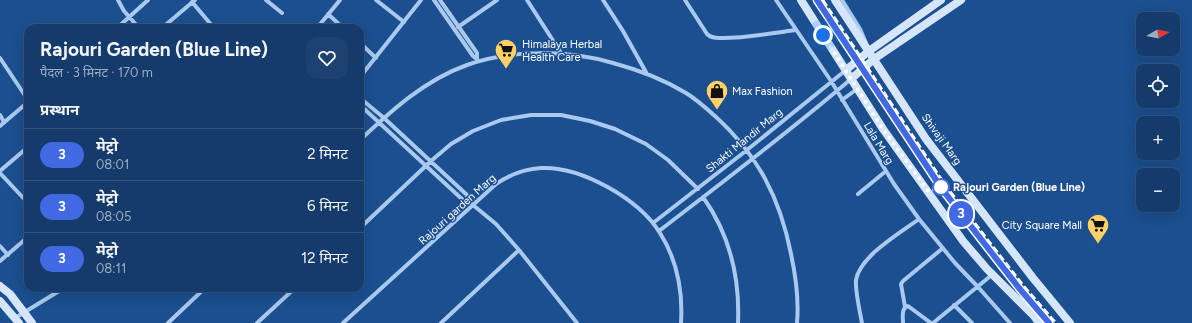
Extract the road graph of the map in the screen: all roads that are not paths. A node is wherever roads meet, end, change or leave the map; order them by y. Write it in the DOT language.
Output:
graph roads {
  1 [pos="118,0"];
  2 [pos="148,0"];
  3 [pos="266,0"];
  4 [pos="340,0"];
  5 [pos="376,0"];
  6 [pos="421,0"];
  7 [pos="434,0"];
  8 [pos="440,0"];
  9 [pos="497,0"];
  10 [pos="527,0"];
  11 [pos="603,0"];
  12 [pos="685,0"];
  13 [pos="776,0"];
  14 [pos="801,0"];
  15 [pos="835,0"];
  16 [pos="842,0"];
  17 [pos="941,0"];
  18 [pos="961,0"];
  19 [pos="194,1"];
  20 [pos="282,13"];
  21 [pos="328,14"];
  22 [pos="130,17"];
  23 [pos="404,22"];
  24 [pos="122,24"];
  25 [pos="136,24"];
  26 [pos="167,24"];
  27 [pos="211,24"];
  28 [pos="320,24"];
  29 [pos="339,24"];
  30 [pos="459,26"];
  31 [pos="455,29"];
  32 [pos="796,30"];
  33 [pos="364,47"];
  34 [pos="869,51"];
  35 [pos="561,53"];
  36 [pos="0,58"];
  37 [pos="376,58"];
  38 [pos="874,59"];
  39 [pos="478,60"];
  40 [pos="846,70"];
  41 [pos="364,72"];
  42 [pos="647,74"];
  43 [pos="851,79"];
  44 [pos="831,81"];
  45 [pos="857,89"];
  46 [pos="837,91"];
  47 [pos="24,95"];
  48 [pos="842,100"];
  49 [pos="364,101"];
  50 [pos="24,104"];
  51 [pos="364,109"];
  52 [pos="0,115"];
  53 [pos="384,118"];
  54 [pos="4,122"];
  55 [pos="379,123"];
  56 [pos="0,126"];
  57 [pos="364,136"];
  58 [pos="747,150"];
  59 [pos="24,151"];
  60 [pos="753,159"];
  61 [pos="431,161"];
  62 [pos="427,166"];
  63 [pos="886,171"];
  64 [pos="0,172"];
  65 [pos="698,189"];
  66 [pos="858,194"];
  67 [pos="703,197"];
  68 [pos="24,199"];
  69 [pos="471,204"];
  70 [pos="919,219"];
  71 [pos="653,223"];
  72 [pos="364,224"];
  73 [pos="659,231"];
  74 [pos="24,241"];
  75 [pos="0,246"];
  76 [pos="943,248"];
  77 [pos="519,250"];
  78 [pos="8,255"];
  79 [pos="0,261"];
  80 [pos="992,274"];
  81 [pos="0,286"];
  82 [pos="978,287"];
  83 [pos="57,292"];
  84 [pos="201,292"];
  85 [pos="291,292"];
  86 [pos="10,294"];
  87 [pos="0,302"];
  88 [pos="954,305"];
  89 [pos="905,307"];
  90 [pos="24,312"];
  91 [pos="17,321"];
  92 [pos="32,323"];
  93 [pos="168,323"];
  94 [pos="257,323"];
  95 [pos="343,323"];
  96 [pos="441,323"];
  97 [pos="577,323"];
  98 [pos="681,323"];
  99 [pos="738,323"];
  100 [pos="797,323"];
  101 [pos="862,323"];
  102 [pos="903,323"];
  103 [pos="932,323"];
  104 [pos="972,323"];
  105 [pos="1010,323"];
  106 [pos="1039,323"];
  107 [pos="1070,323"];
  1 -- 22 [label="street"];
  2 -- 22 [label="street"];
  3 -- 20 [label="street"];
  4 -- 21 [label="street"];
  5 -- 23 [label="street"];
  6 -- 23 [label="street"];
  7 -- 31 [label="street"];
  8 -- 30 [label="street"];
  9 -- 30 [label="street"];
  10 -- 35 [label="street"];
  11 -- 42 [label="street"];
  12 -- 32 [label="street"];
  13 -- 32 [label="street, Lala Marg"];
  14 -- 40 [label="main road"];
  15 -- 34 [label="main road, Shivaji Marg"];
  16 -- 34 [label="street"];
  17 -- 34 [label="main road"];
  18 -- 38 [label="main road"];
  19 -- 26 [label="street"];
  19 -- 27 [label="street"];
  21 -- 28 [label="street"];
  21 -- 29 [label="street"];
  22 -- 24 [label="street"];
  22 -- 25 [label="street"];
  23 -- 37 [label="street"];
  30 -- 31 [label="street"];
  30 -- 39 [label="street"];
  31 -- 39 [label="street"];
  32 -- 44 [label="street, Lala Marg"];
  33 -- 37 [label="street"];
  34 -- 38 [label="main road, Shivaji Marg"];
  34 -- 40 [label="main road"];
  35 -- 39 [label="street"];
  35 -- 42 [label="street"];
  36 -- 47 [label="street"];
  37 -- 41 [label="street"];
  38 -- 43 [label="main road"];
  38 -- 107 [label="main road, Shivaji Marg"];
  39 -- 53 [label="street"];
  40 -- 43 [label="main road"];
  40 -- 44 [label="street, Shakti Mandir Marg"];
  42 -- 58 [label="street"];
  43 -- 45 [label="main road"];
  43 -- 46 [label="street"];
  44 -- 46 [label="street, Lala Marg"];
  44 -- 58 [label="street, Shakti Mandir Marg"];
  45 -- 48 [label="street"];
  45 -- 80 [label="main road"];
  46 -- 48 [label="street, Lala Marg"];
  46 -- 60 [label="street"];
  48 -- 63 [label="street, Lala Marg"];
  49 -- 53 [label="street"];
  50 -- 54 [label="street"];
  51 -- 55 [label="street"];
  52 -- 54 [label="street"];
  53 -- 55 [label="street"];
  53 -- 61 [label="street"];
  54 -- 56 [label="street"];
  55 -- 57 [label="street"];
  55 -- 62 [label="street"];
  58 -- 60 [label="street"];
  58 -- 65 [label="street, Shakti Mandir Marg"];
  59 -- 64 [label="street"];
  60 -- 67 [label="street"];
  60 -- 100 [label="street"];
  61 -- 62 [label="street"];
  61 -- 65 [label="street"];
  61 -- 69 [label="street"];
  62 -- 69 [label="street"];
  62 -- 72 [label="street"];
  63 -- 66 [label="street"];
  63 -- 70 [label="street, Lala Marg"];
  64 -- 68 [label="street"];
  65 -- 71 [label="street, Shakti Mandir Marg"];
  67 -- 73 [label="street"];
  67 -- 99 [label="street"];
  69 -- 71 [label="street, Rajouri garden Marg"];
  69 -- 77 [label="street"];
  69 -- 95 [label="street, Rajouri garden Marg"];
  70 -- 76 [label="street, Lala Marg"];
  70 -- 101 [label="street"];
  71 -- 73 [label="street, Rajouri garden Marg"];
  73 -- 98 [label="street, Rajouri garden Marg"];
  74 -- 78 [label="street"];
  75 -- 78 [label="street"];
  76 -- 82 [label="street, Lala Marg"];
  76 -- 89 [label="street"];
  77 -- 96 [label="street"];
  77 -- 97 [label="street"];
  78 -- 79 [label="street"];
  80 -- 82 [label="street"];
  80 -- 106 [label="main road"];
  81 -- 86 [label="main road"];
  82 -- 88 [label="street"];
  82 -- 105 [label="street, Lala Marg"];
  83 -- 90 [label="street"];
  84 -- 93 [label="street"];
  85 -- 94 [label="street"];
  86 -- 87 [label="street"];
  86 -- 90 [label="main road"];
  87 -- 91 [label="main road"];
  88 -- 103 [label="street"];
  88 -- 104 [label="street"];
  89 -- 102 [label="street"];
  89 -- 103 [label="street"];
  90 -- 91 [label="street"];
  90 -- 92 [label="main road"];
}
